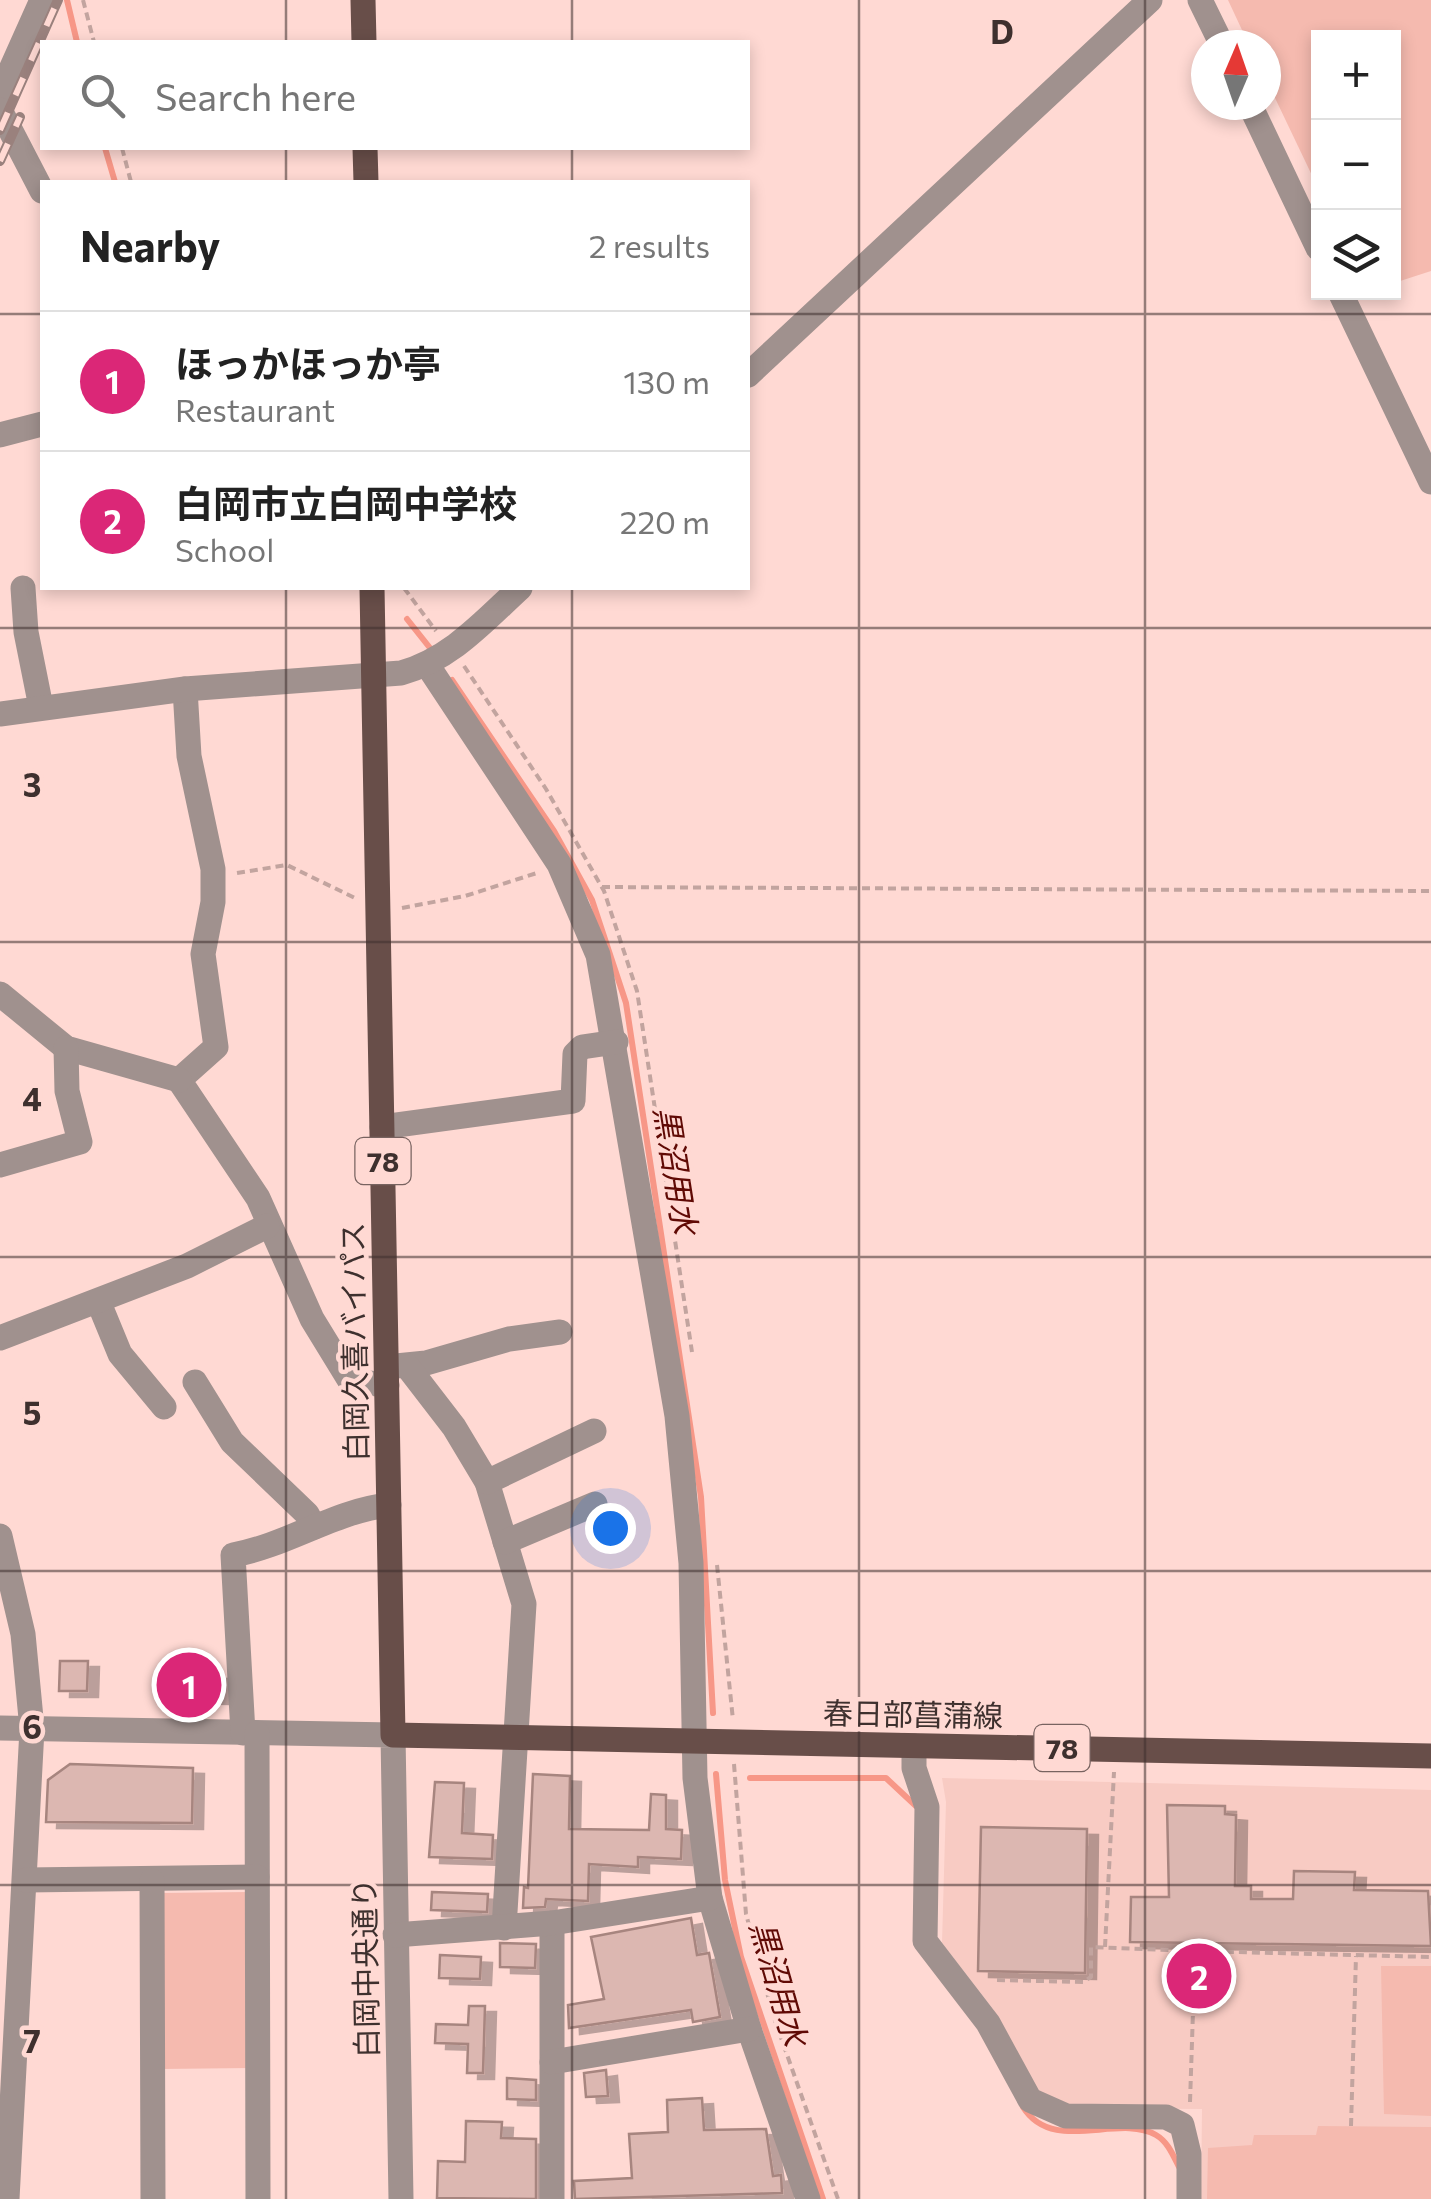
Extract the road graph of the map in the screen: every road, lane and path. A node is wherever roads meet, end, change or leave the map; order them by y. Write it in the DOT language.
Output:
graph roads {
  1 [pos="42,0"];
  2 [pos="83,0"];
  3 [pos="363,0"];
  4 [pos="1150,0"];
  5 [pos="1200,0"];
  6 [pos="1215,30"];
  7 [pos="93,40"];
  8 [pos="364,40"];
  9 [pos="0,94"];
  10 [pos="0,110"];
  11 [pos="1257,120"];
  12 [pos="123,150"];
  13 [pos="365,150"];
  14 [pos="130,180"];
  15 [pos="366,180"];
  16 [pos="40,187"];
  17 [pos="1311,233"];
  18 [pos="1344,300"];
  19 [pos="750,374"];
  20 [pos="40,425"];
  21 [pos="0,435"];
  22 [pos="1431,482"];
  23 [pos="23,588"];
  24 [pos="372,590"];
  25 [pos="405,590"];
  26 [pos="518,590"];
  27 [pos="442,639"];
  28 [pos="428,666"];
  29 [pos="374,676"];
  30 [pos="185,689"];
  31 [pos="42,707"];
  32 [pos="0,714"];
  33 [pos="559,864"];
  34 [pos="213,876"];
  35 [pos="602,888"];
  36 [pos="1431,890"];
  37 [pos="378,909"];
  38 [pos="0,994"];
  39 [pos="616,1042"];
  40 [pos="66,1048"];
  41 [pos="179,1080"];
  42 [pos="382,1127"];
  43 [pos="0,1165"];
  44 [pos="267,1226"];
  45 [pos="99,1302"];
  46 [pos="560,1332"];
  47 [pos="0,1338"];
  48 [pos="393,1372"];
  49 [pos="195,1382"];
  50 [pos="164,1407"];
  51 [pos="594,1431"];
  52 [pos="487,1482"];
  53 [pos="595,1504"];
  54 [pos="389,1505"];
  55 [pos="314,1526"];
  56 [pos="0,1536"];
  57 [pos="505,1542"];
  58 [pos="0,1728"];
  59 [pos="32,1729"];
  60 [pos="250,1733"];
  61 [pos="393,1735"];
  62 [pos="514,1738"];
  63 [pos="694,1742"];
  64 [pos="914,1746"];
  65 [pos="1431,1756"];
  66 [pos="734,1763"];
  67 [pos="1114,1772"];
  68 [pos="257,1877"];
  69 [pos="26,1880"];
  70 [pos="152,1881"];
  71 [pos="710,1898"];
  72 [pos="11,1921"];
  73 [pos="552,1924"];
  74 [pos="504,1928"];
  75 [pos="394,1935"];
  76 [pos="1105,1947"];
  77 [pos="1195,1951"];
  78 [pos="1356,1956"];
  79 [pos="1431,1957"];
  80 [pos="997,1980"];
  81 [pos="749,2029"];
  82 [pos="552,2062"];
  83 [pos="1182,2125"];
  84 [pos="1351,2126"];
  85 [pos="6,2199"];
  86 [pos="153,2199"];
  87 [pos="258,2199"];
  88 [pos="401,2199"];
  89 [pos="552,2199"];
  90 [pos="808,2199"];
  91 [pos="838,2199"];
  92 [pos="1189,2199"];
  1 -- 9 [label="street"];
  2 -- 7 [label="path"];
  3 -- 8 [label="main road"];
  4 -- 19 [label="street"];
  5 -- 6 [label="street"];
  10 -- 16 [label="street"];
  11 -- 17 [label="street"];
  12 -- 14 [label="path"];
  13 -- 15 [label="main road"];
  18 -- 22 [label="street"];
  20 -- 21 [label="street"];
  23 -- 31 [label="street"];
  24 -- 29 [label="main road, 白岡久喜バイパス / 78"];
  25 -- 27 [label="path"];
  26 -- 28 [label="street"];
  28 -- 29 [label="street"];
  28 -- 33 [label="street"];
  29 -- 30 [label="street"];
  29 -- 37 [label="main road, 白岡久喜バイパス / 78"];
  30 -- 31 [label="street"];
  30 -- 34 [label="street"];
  31 -- 32 [label="street"];
  33 -- 37 [label="path"];
  33 -- 39 [label="street"];
  34 -- 37 [label="path"];
  34 -- 41 [label="street"];
  35 -- 36 [label="path"];
  37 -- 42 [label="main road, 白岡久喜バイパス / 78"];
  38 -- 40 [label="street"];
  39 -- 42 [label="street"];
  39 -- 63 [label="street"];
  40 -- 41 [label="street"];
  40 -- 43 [label="street"];
  41 -- 44 [label="street"];
  42 -- 48 [label="main road, 白岡久喜バイパス / 78"];
  44 -- 45 [label="street"];
  44 -- 48 [label="street"];
  45 -- 47 [label="street"];
  45 -- 50 [label="street"];
  46 -- 48 [label="street"];
  48 -- 52 [label="street"];
  48 -- 54 [label="main road, 白岡久喜バイパス / 78"];
  49 -- 55 [label="street"];
  51 -- 52 [label="street"];
  52 -- 57 [label="street"];
  53 -- 57 [label="street"];
  54 -- 55 [label="street"];
  54 -- 61 [label="main road, 白岡久喜バイパス / 78"];
  55 -- 60 [label="street"];
  56 -- 59 [label="street"];
  57 -- 62 [label="street"];
  58 -- 59 [label="street"];
  59 -- 60 [label="street"];
  59 -- 69 [label="street"];
  60 -- 61 [label="street"];
  60 -- 68 [label="street"];
  61 -- 62 [label="main road, 春日部菖蒲線 / 78"];
  61 -- 75 [label="street, 白岡中央通り"];
  62 -- 63 [label="main road, 春日部菖蒲線 / 78"];
  62 -- 74 [label="street"];
  63 -- 64 [label="main road, 春日部菖蒲線 / 78"];
  63 -- 71 [label="street"];
  64 -- 65 [label="main road, 春日部菖蒲線 / 78"];
  64 -- 83 [label="street"];
  66 -- 91 [label="path"];
  67 -- 76 [label="path"];
  68 -- 70 [label="street"];
  68 -- 87 [label="street"];
  69 -- 70 [label="street"];
  69 -- 72 [label="street"];
  70 -- 86 [label="street"];
  71 -- 73 [label="street"];
  71 -- 81 [label="street"];
  72 -- 85 [label="street"];
  73 -- 74 [label="street"];
  73 -- 82 [label="street"];
  74 -- 75 [label="street"];
  75 -- 88 [label="street, 白岡中央通り"];
  76 -- 77 [label="path"];
  76 -- 80 [label="path"];
  77 -- 78 [label="path"];
  77 -- 83 [label="path"];
  78 -- 79 [label="path"];
  78 -- 84 [label="path"];
  81 -- 82 [label="street"];
  81 -- 90 [label="street"];
  82 -- 89 [label="street"];
  83 -- 92 [label="street"];
}
